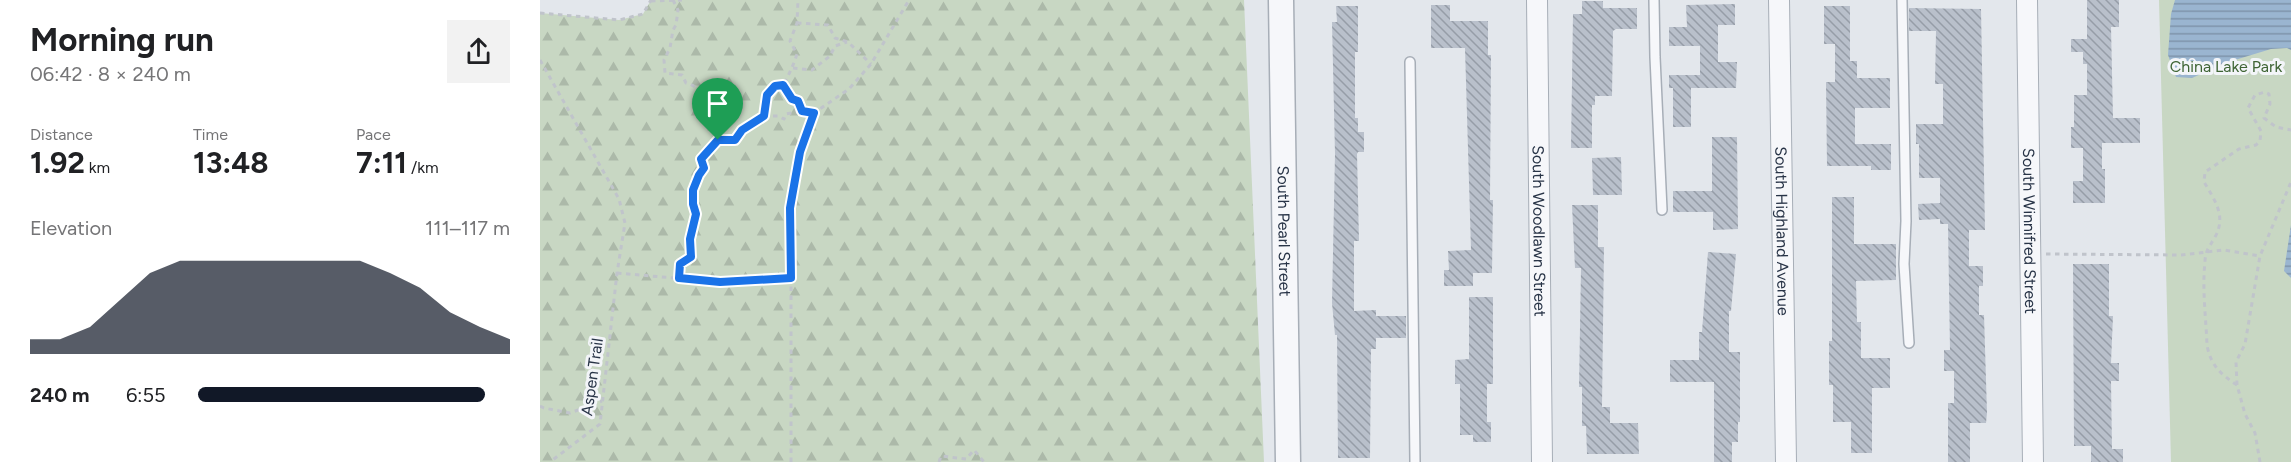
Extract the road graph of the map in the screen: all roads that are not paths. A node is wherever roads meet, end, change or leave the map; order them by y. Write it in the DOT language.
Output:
graph roads {
  1 [pos="1281,0"];
  2 [pos="1536,0"];
  3 [pos="1654,0"];
  4 [pos="1779,0"];
  5 [pos="1902,0"];
  6 [pos="2027,0"];
  7 [pos="1410,62"];
  8 [pos="1662,210"];
  9 [pos="1909,343"];
  10 [pos="1288,462"];
  11 [pos="1415,462"];
  12 [pos="1542,462"];
  13 [pos="1786,462"];
  14 [pos="2033,462"];
  1 -- 10 [label="street, South Pearl Street"];
  2 -- 12 [label="street, South Woodlawn Street"];
  3 -- 8 [label="lane"];
  4 -- 13 [label="street, South Highland Avenue"];
  5 -- 9 [label="lane"];
  6 -- 14 [label="street, South Winnifred Street"];
  7 -- 11 [label="lane"];
}
